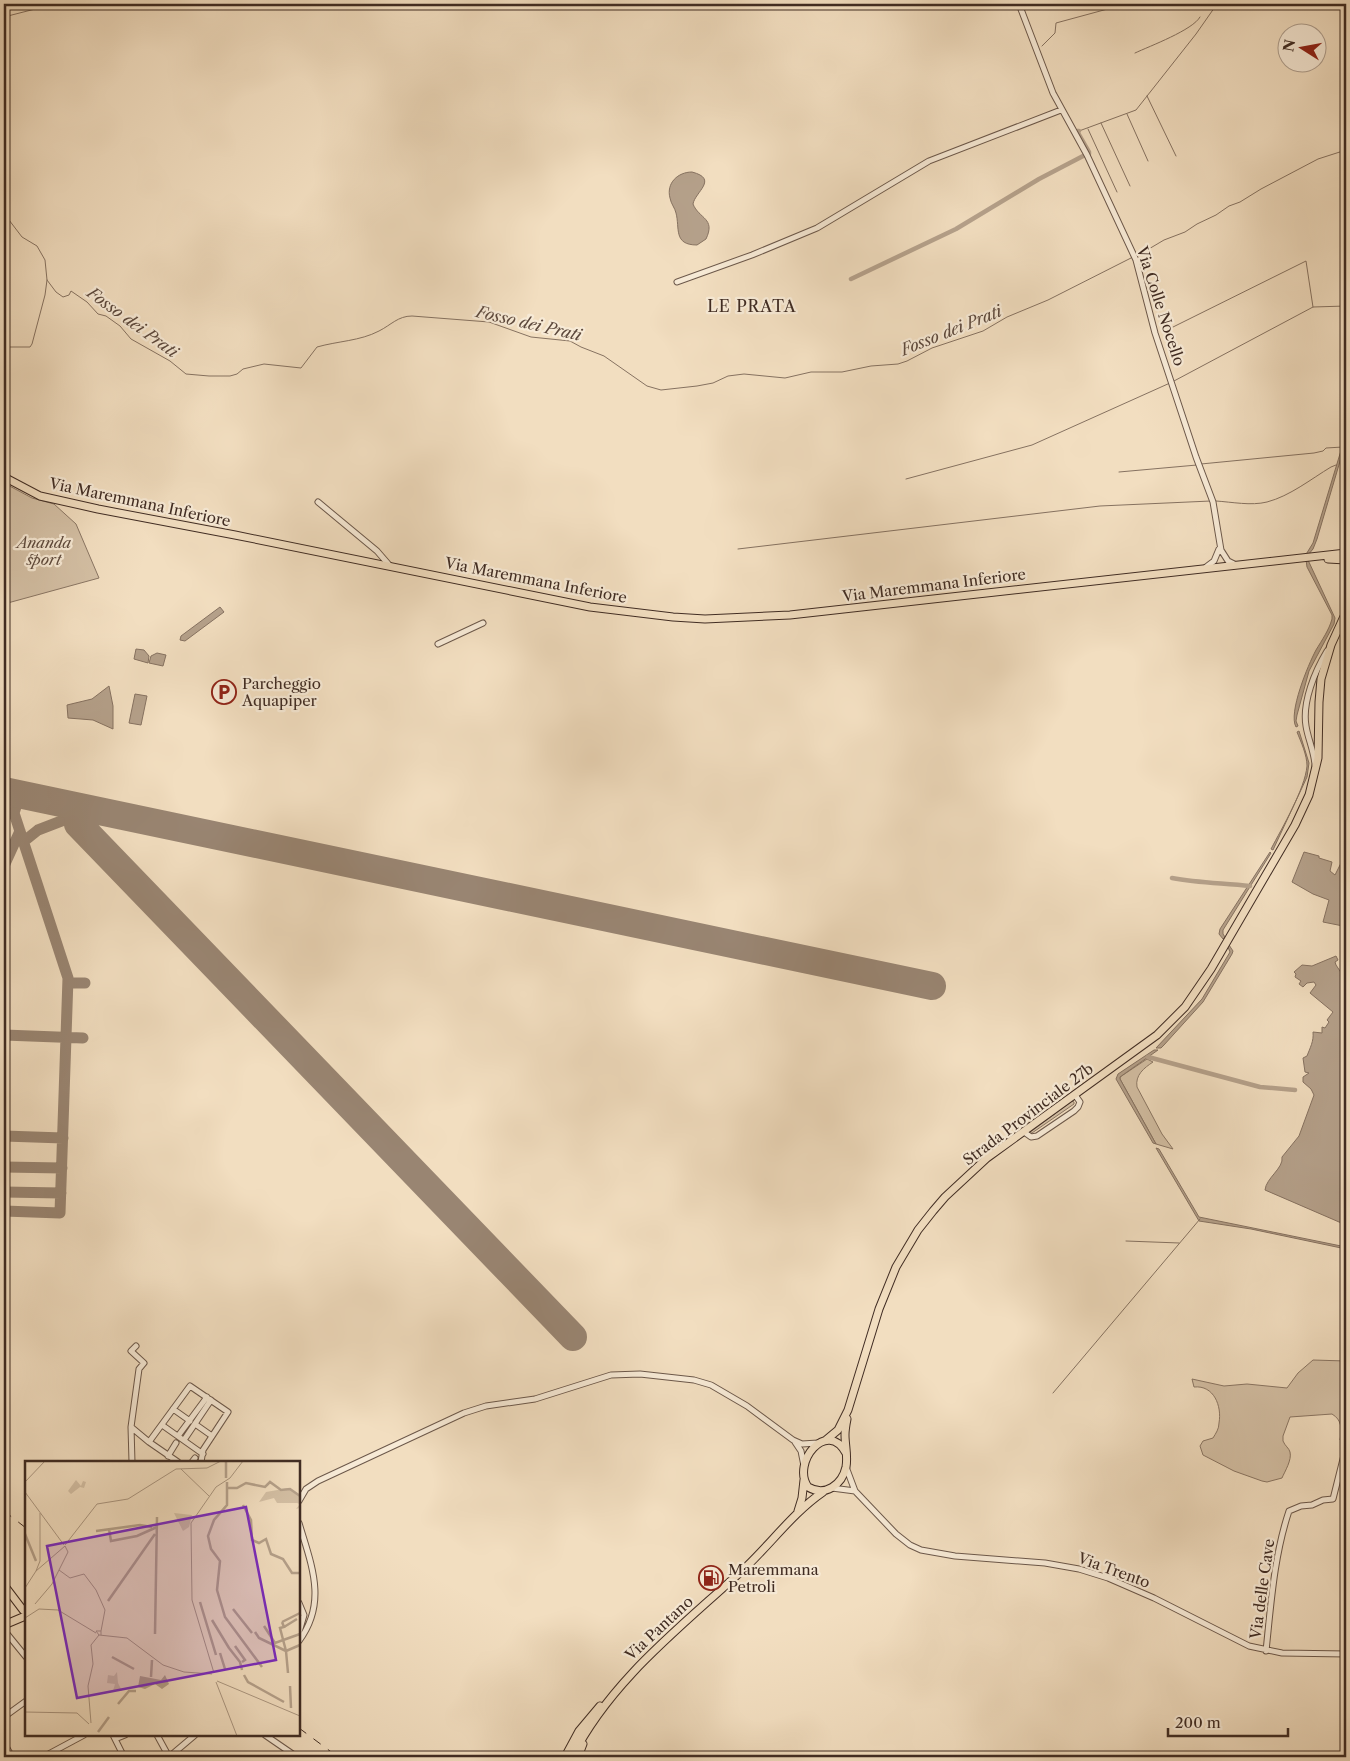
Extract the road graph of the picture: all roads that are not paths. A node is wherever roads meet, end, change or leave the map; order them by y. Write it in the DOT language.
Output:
graph roads {
  1 [pos="1018,4"];
  2 [pos="1062,110"];
  3 [pos="677,282"];
  4 [pos="4,477"];
  5 [pos="318,502"];
  6 [pos="1220,549"];
  7 [pos="1346,553"];
  8 [pos="1313,557"];
  9 [pos="1346,560"];
  10 [pos="1237,565"];
  11 [pos="390,566"];
  12 [pos="1220,566"];
  13 [pos="1203,569"];
  14 [pos="1346,612"];
  15 [pos="483,622"];
  16 [pos="1344,622"];
  17 [pos="438,644"];
  18 [pos="1331,645"];
  19 [pos="1319,727"];
  20 [pos="1306,728"];
  21 [pos="1315,773"];
  22 [pos="1075,1094"];
  23 [pos="1024,1132"];
  24 [pos="136,1346"];
  25 [pos="209,1399"];
  26 [pos="173,1409"];
  27 [pos="848,1410"];
  28 [pos="192,1422"];
  29 [pos="162,1425"];
  30 [pos="131,1427"];
  31 [pos="178,1436"];
  32 [pos="212,1436"];
  33 [pos="184,1440"];
  34 [pos="793,1440"];
  35 [pos="826,1440"];
  36 [pos="150,1442"];
  37 [pos="176,1443"];
  38 [pos="818,1443"];
  39 [pos="1346,1447"];
  40 [pos="846,1453"];
  41 [pos="203,1454"];
  42 [pos="168,1456"];
  43 [pos="132,1461"];
  44 [pos="176,1461"];
  45 [pos="201,1461"];
  46 [pos="804,1466"];
  47 [pos="846,1467"];
  48 [pos="804,1478"];
  49 [pos="832,1488"];
  50 [pos="856,1491"];
  51 [pos="823,1492"];
  52 [pos="300,1499"];
  53 [pos="797,1514"];
  54 [pos="300,1526"];
  55 [pos="4,1585"];
  56 [pos="300,1605"];
  57 [pos="24,1614"];
  58 [pos="4,1625"];
  59 [pos="300,1629"];
  60 [pos="4,1630"];
  61 [pos="300,1639"];
  62 [pos="1266,1651"];
  63 [pos="1346,1654"];
  64 [pos="25,1656"];
  65 [pos="612,1696"];
  66 [pos="25,1702"];
  67 [pos="4,1718"];
  68 [pos="82,1736"];
  69 [pos="158,1736"];
  70 [pos="194,1736"];
  71 [pos="266,1736"];
  72 [pos="114,1737"];
  73 [pos="4,1743"];
  74 [pos="575,1755"];
  75 [pos="295,1756"];
  76 [pos="12,1757"];
  77 [pos="43,1757"];
  78 [pos="124,1757"];
  79 [pos="169,1757"];
  80 [pos="565,1757"];
  1 -- 2 [label="street, Via Colle Nocello"];
  2 -- 3 [label="street"];
  2 -- 6 [label="street, Via Colle Nocello"];
  4 -- 11 [label="main road, Via Maremmana Inferiore"];
  5 -- 11 [label="street"];
  6 -- 10 [label="street"];
  6 -- 12 [label="street, Via Colle Nocello"];
  6 -- 13 [label="street"];
  7 -- 8 [label="main road, Via Maremmana Inferiore"];
  8 -- 9 [label="main road, Via Maremmana Inferiore"];
  8 -- 10 [label="main road, Via Maremmana Inferiore"];
  10 -- 12 [label="main road, Via Maremmana Inferiore"];
  11 -- 13 [label="main road, Via Maremmana Inferiore"];
  12 -- 13 [label="main road, Via Maremmana Inferiore"];
  14 -- 16 [label="main road"];
  15 -- 17 [label="street"];
  16 -- 18 [label="main road"];
  18 -- 19 [label="main road"];
  18 -- 20 [label="street"];
  19 -- 20 [label="street"];
  19 -- 21 [label="main road"];
  20 -- 21 [label="street"];
  21 -- 22 [label="main road, Strada Provinciale 27b"];
  22 -- 23 [label="main road, Strada Provinciale 27b"];
  22 -- 23 [label="street"];
  23 -- 27 [label="main road, Strada Provinciale 27b"];
  24 -- 30 [label="street"];
  25 -- 26 [label="street"];
  25 -- 28 [label="street"];
  25 -- 32 [label="street"];
  26 -- 28 [label="street"];
  26 -- 29 [label="street"];
  27 -- 35 [label="main road"];
  27 -- 40 [label="main road"];
  28 -- 31 [label="street"];
  28 -- 32 [label="street"];
  28 -- 33 [label="street"];
  29 -- 31 [label="street"];
  29 -- 36 [label="street"];
  30 -- 36 [label="street"];
  30 -- 43 [label="street"];
  31 -- 33 [label="street"];
  32 -- 41 [label="street"];
  33 -- 41 [label="street"];
  34 -- 38 [label="street"];
  34 -- 46 [label="street"];
  34 -- 52 [label="street"];
  35 -- 38 [label="main road"];
  35 -- 40 [label="main road"];
  36 -- 42 [label="street"];
  37 -- 42 [label="street"];
  38 -- 46 [label="main road"];
  39 -- 62 [label="street, Via delle Cave"];
  40 -- 47 [label="main road"];
  41 -- 45 [label="street"];
  42 -- 44 [label="street"];
  46 -- 48 [label="main road"];
  47 -- 49 [label="main road"];
  47 -- 50 [label="street"];
  48 -- 51 [label="main road"];
  48 -- 53 [label="main road"];
  49 -- 50 [label="street"];
  49 -- 51 [label="main road"];
  50 -- 62 [label="street, Via Trento"];
  51 -- 53 [label="main road, Via Pantano"];
  53 -- 65 [label="main road, Via Pantano"];
  54 -- 61 [label="street"];
  55 -- 57 [label="main road"];
  56 -- 59 [label="street"];
  57 -- 58 [label="main road"];
  60 -- 64 [label="street"];
  62 -- 63 [label="street, Via Trento"];
  65 -- 74 [label="main road, Via Pantano"];
  65 -- 80 [label="main road"];
  66 -- 67 [label="street"];
  68 -- 77 [label="street"];
  69 -- 79 [label="street"];
  70 -- 79 [label="street"];
  71 -- 75 [label="street"];
  72 -- 78 [label="street"];
  73 -- 76 [label="street"];
}
